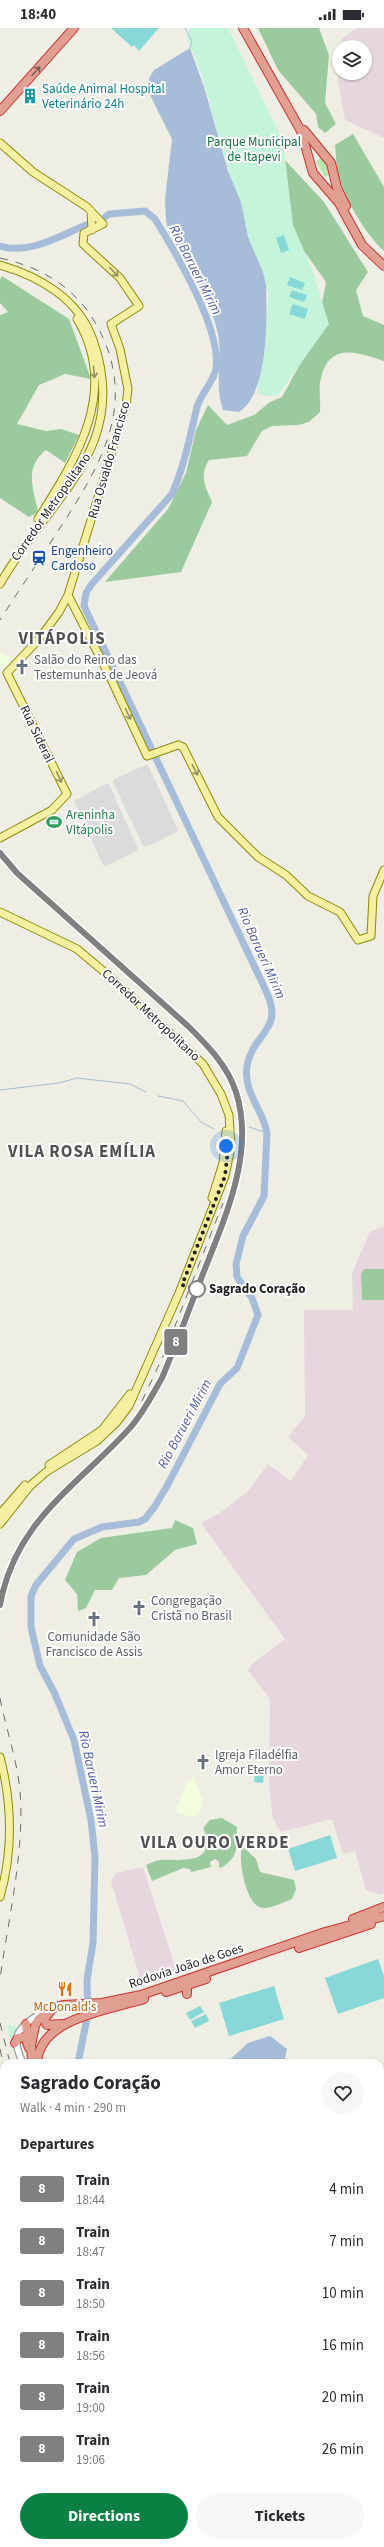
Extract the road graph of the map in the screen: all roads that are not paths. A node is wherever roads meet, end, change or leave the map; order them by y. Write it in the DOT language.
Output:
graph roads {
  1 [pos="74,28"];
  2 [pos="243,28"];
  3 [pos="248,28"];
  4 [pos="0,111"];
  5 [pos="0,143"];
  6 [pos="322,153"];
  7 [pos="310,164"];
  8 [pos="333,168"];
  9 [pos="319,180"];
  10 [pos="92,213"];
  11 [pos="92,230"];
  12 [pos="384,260"];
  13 [pos="0,265"];
  14 [pos="384,266"];
  15 [pos="0,268"];
  16 [pos="88,422"];
  17 [pos="96,436"];
  18 [pos="81,445"];
  19 [pos="84,462"];
  20 [pos="0,576"];
  21 [pos="0,584"];
  22 [pos="68,596"];
  23 [pos="7,673"];
  24 [pos="0,838"];
  25 [pos="384,870"];
  26 [pos="0,912"];
  27 [pos="0,915"];
  28 [pos="226,1146"];
  29 [pos="226,1174"];
  30 [pos="158,1327"];
  31 [pos="159,1337"];
  32 [pos="2,1515"];
  33 [pos="0,1524"];
  34 [pos="0,1757"];
  35 [pos="0,1774"];
  36 [pos="4,1794"];
  37 [pos="9,1820"];
  38 [pos="0,1882"];
  39 [pos="0,1897"];
  40 [pos="384,1907"];
  41 [pos="384,1916"];
  42 [pos="384,1921"];
  43 [pos="325,1932"];
  44 [pos="99,2003"];
  45 [pos="53,2008"];
  46 [pos="97,2013"];
  47 [pos="26,2024"];
  48 [pos="62,2024"];
  49 [pos="28,2040"];
  50 [pos="15,2043"];
  51 [pos="21,2059"];
  52 [pos="31,2059"];
  53 [pos="31,2059"];
  54 [pos="38,2059"];
  4 -- 1 [label="highway, one-way"];
  2 -- 7 [label="highway"];
  3 -- 6 [label="highway"];
  5 -- 10 [label="main road"];
  6 -- 7 [label="highway"];
  6 -- 8 [label="highway"];
  7 -- 9 [label="highway"];
  8 -- 9 [label="highway"];
  8 -- 12 [label="highway"];
  9 -- 14 [label="highway"];
  10 -- 11 [label="main road"];
  10 -- 11 [label="main road"];
  11 -- 22 [label="main road, Rua Osvaldo Francisco, one-way"];
  13 -- 17 [label="main road, Corredor Metropolitano"];
  15 -- 16 [label="main road, one-way"];
  16 -- 17 [label="main road"];
  16 -- 18 [label="main road"];
  17 -- 19 [label="main road, Corredor Metropolitano"];
  18 -- 19 [label="main road"];
  18 -- 20 [label="main road"];
  19 -- 21 [label="main road, Corredor Metropolitano"];
  22 -- 23 [label="main road, Rua Osvaldo Francisco"];
  22 -- 25 [label="main road, one-way"];
  23 -- 24 [label="main road, Rua Sideral, one-way"];
  26 -- 29 [label="main road, Corredor Metropolitano"];
  27 -- 28 [label="main road"];
  28 -- 29 [label="main road"];
  28 -- 30 [label="main road"];
  29 -- 31 [label="main road, Corredor Metropolitano"];
  30 -- 31 [label="main road"];
  30 -- 32 [label="main road"];
  31 -- 32 [label="main road, Corredor Metropolitano"];
  32 -- 33 [label="main road, Corredor Metropolitano"];
  34 -- 37 [label="main road"];
  35 -- 36 [label="main road"];
  36 -- 37 [label="main road"];
  36 -- 38 [label="main road"];
  37 -- 39 [label="main road"];
  40 -- 43 [label="highway"];
  41 -- 43 [label="highway, Rodovia João de Goes"];
  42 -- 46 [label="highway, Rodovia João de Goes"];
  43 -- 44 [label="highway, Rodovia João de Goes"];
  44 -- 45 [label="highway, Rodovia João de Goes"];
  44 -- 46 [label="highway"];
  45 -- 47 [label="street"];
  45 -- 48 [label="highway"];
  45 -- 52 [label="highway"];
  46 -- 48 [label="highway, Rodovia João de Goes"];
  47 -- 49 [label="highway"];
  47 -- 50 [label="street"];
  48 -- 54 [label="highway"];
  49 -- 50 [label="highway"];
  49 -- 53 [label="highway"];
  50 -- 51 [label="street"];
}
